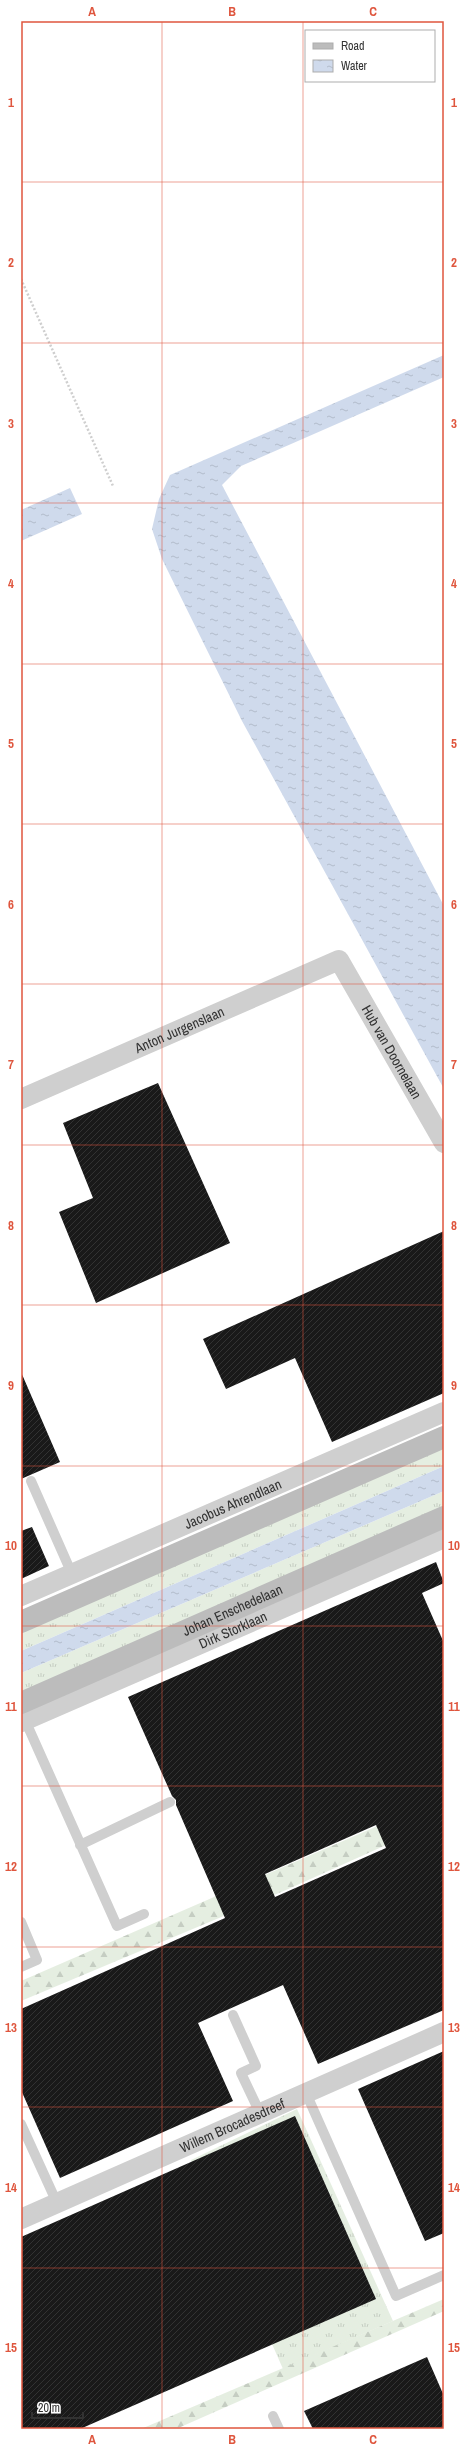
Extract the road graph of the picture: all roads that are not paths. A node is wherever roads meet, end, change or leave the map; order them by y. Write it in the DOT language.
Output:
graph roads {
  1 [pos="339,960"];
  2 [pos="21,1099"];
  3 [pos="444,1143"];
  4 [pos="444,1412"];
  5 [pos="444,1437"];
  6 [pos="31,1481"];
  7 [pos="444,1517"];
  8 [pos="444,1538"];
  9 [pos="72,1574"];
  10 [pos="21,1596"];
  11 [pos="21,1622"];
  12 [pos="22,1715"];
  13 [pos="170,1802"];
  14 [pos="80,1845"];
  15 [pos="144,1914"];
  16 [pos="21,1922"];
  17 [pos="21,1967"];
  18 [pos="233,2015"];
  19 [pos="444,2032"];
  20 [pos="306,2093"];
  21 [pos="260,2113"];
  22 [pos="21,2124"];
  23 [pos="56,2203"];
  24 [pos="21,2219"];
  25 [pos="444,2275"];
  26 [pos="273,2416"];
  27 [pos="279,2429"];
  1 -- 2 [label="street, Anton Jurgenslaan"];
  1 -- 3 [label="street, Hub van Doornelaan"];
  4 -- 9 [label="street, Jacobus Ahrendlaan"];
  5 -- 11 [label="street"];
  6 -- 9 [label="lane"];
  7 -- 12 [label="street, Johan Enschedelaan"];
  8 -- 12 [label="street, Dirk Storklaan"];
  9 -- 10 [label="street, Jacobus Ahrendlaan"];
  12 -- 14 [label="lane"];
  13 -- 14 [label="lane"];
  14 -- 15 [label="lane"];
  16 -- 17 [label="lane"];
  18 -- 21 [label="lane"];
  19 -- 20 [label="street, Willem Brocadesdreef"];
  20 -- 21 [label="street, Willem Brocadesdreef"];
  20 -- 25 [label="lane"];
  21 -- 23 [label="street, Willem Brocadesdreef"];
  22 -- 23 [label="lane"];
  23 -- 24 [label="street, Willem Brocadesdreef"];
  26 -- 27 [label="lane"];
}
